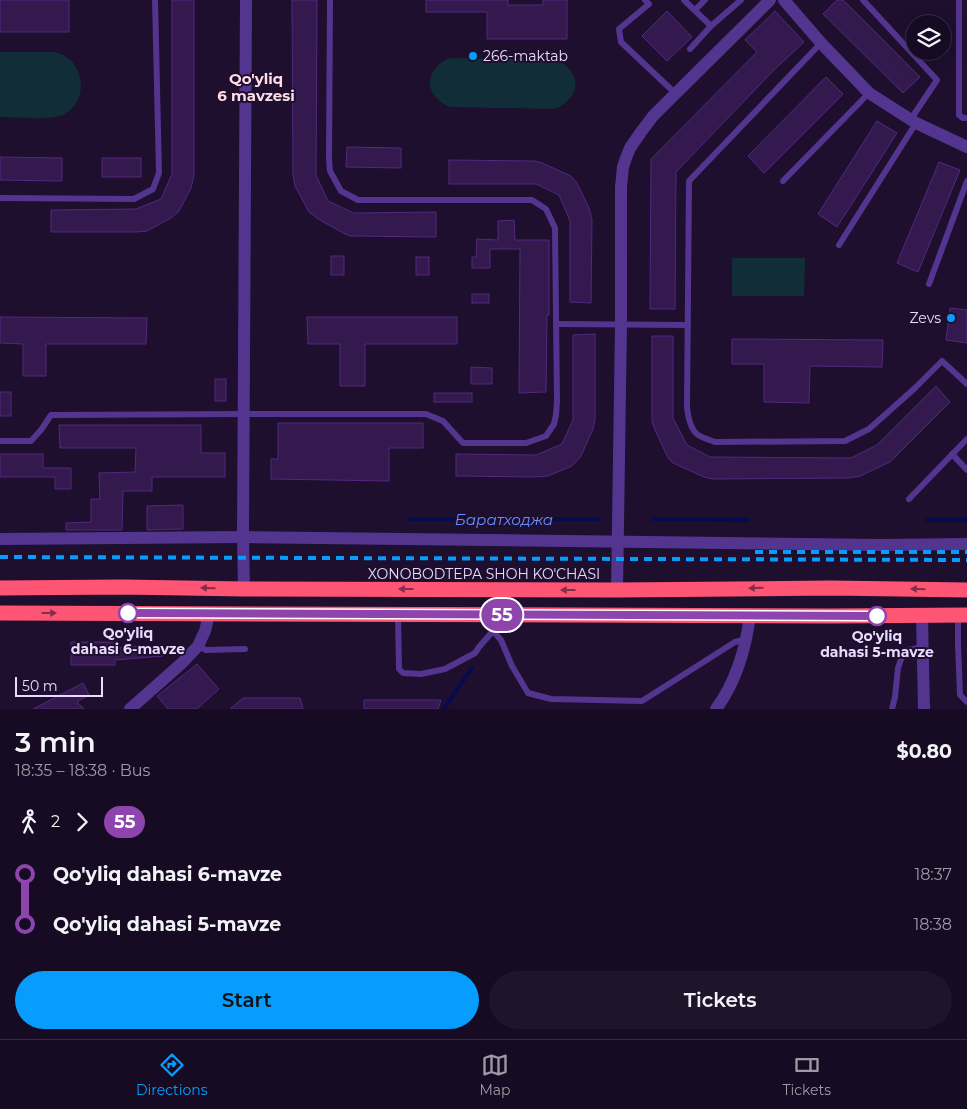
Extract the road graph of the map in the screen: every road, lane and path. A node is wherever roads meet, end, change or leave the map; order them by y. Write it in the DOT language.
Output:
graph roads {
  1 [pos="156,0"];
  2 [pos="246,0"];
  3 [pos="330,0"];
  4 [pos="684,0"];
  5 [pos="705,0"];
  6 [pos="740,0"];
  7 [pos="770,0"];
  8 [pos="784,0"];
  9 [pos="863,0"];
  10 [pos="959,0"];
  11 [pos="649,1"];
  12 [pos="695,10"];
  13 [pos="712,26"];
  14 [pos="821,43"];
  15 [pos="690,49"];
  16 [pos="869,93"];
  17 [pos="676,94"];
  18 [pos="967,118"];
  19 [pos="914,121"];
  20 [pos="967,147"];
  21 [pos="783,181"];
  22 [pos="967,181"];
  23 [pos="0,198"];
  24 [pos="839,245"];
  25 [pos="929,284"];
  26 [pos="557,324"];
  27 [pos="621,324"];
  28 [pos="688,325"];
  29 [pos="967,384"];
  30 [pos="243,414"];
  31 [pos="967,439"];
  32 [pos="0,441"];
  33 [pos="952,454"];
  34 [pos="967,470"];
  35 [pos="909,499"];
  36 [pos="243,537"];
  37 [pos="0,539"];
  38 [pos="617,541"];
  39 [pos="967,544"];
  40 [pos="0,588"];
  41 [pos="244,589"];
  42 [pos="343,589"];
  43 [pos="617,590"];
  44 [pos="967,590"];
  45 [pos="0,613"];
  46 [pos="209,614"];
  47 [pos="343,614"];
  48 [pos="398,614"];
  49 [pos="493,615"];
  50 [pos="750,615"];
  51 [pos="962,615"];
  52 [pos="922,616"];
  53 [pos="493,631"];
  54 [pos="747,638"];
  55 [pos="198,646"];
  56 [pos="923,646"];
  57 [pos="246,649"];
  58 [pos="967,702"];
  59 [pos="130,709"];
  60 [pos="716,709"];
  61 [pos="892,709"];
  62 [pos="924,709"];
  1 -- 23 [label="lane"];
  2 -- 30 [label="street"];
  3 -- 26 [label="lane"];
  4 -- 12 [label="lane"];
  5 -- 12 [label="lane"];
  6 -- 13 [label="lane"];
  7 -- 17 [label="street"];
  8 -- 14 [label="street"];
  9 -- 19 [label="lane"];
  10 -- 18 [label="lane"];
  11 -- 17 [label="lane"];
  12 -- 13 [label="lane"];
  13 -- 15 [label="lane"];
  14 -- 16 [label="street"];
  14 -- 28 [label="lane"];
  16 -- 19 [label="street"];
  16 -- 21 [label="lane"];
  17 -- 27 [label="street"];
  19 -- 20 [label="street"];
  19 -- 24 [label="lane"];
  22 -- 25 [label="lane"];
  26 -- 27 [label="lane"];
  26 -- 30 [label="lane"];
  27 -- 28 [label="lane"];
  27 -- 38 [label="street"];
  28 -- 29 [label="lane"];
  30 -- 32 [label="lane"];
  30 -- 36 [label="street"];
  31 -- 33 [label="lane"];
  33 -- 34 [label="lane"];
  33 -- 35 [label="lane"];
  36 -- 37 [label="street"];
  36 -- 38 [label="street"];
  36 -- 41 [label="street"];
  38 -- 39 [label="street"];
  38 -- 43 [label="street"];
  41 -- 40 [label="highway, XONOBODTEPA SHOH KO'CHASI, one-way"];
  41 -- 42 [label="highway, XONOBODTEPA SHOH KO'CHASI"];
  43 -- 42 [label="highway, XONOBODTEPA SHOH KO'CHASI, one-way"];
  42 -- 47 [label="highway"];
  44 -- 43 [label="highway, XONOBODTEPA SHOH KO'CHASI, one-way"];
  45 -- 46 [label="highway, one-way"];
  46 -- 47 [label="highway"];
  46 -- 55 [label="street"];
  47 -- 48 [label="highway"];
  48 -- 49 [label="highway"];
  48 -- 53 [label="lane"];
  49 -- 50 [label="highway"];
  49 -- 53 [label="lane"];
  50 -- 52 [label="highway"];
  50 -- 54 [label="street"];
  51 -- 52 [label="highway"];
  51 -- 58 [label="lane"];
  52 -- 56 [label="street"];
  53 -- 54 [label="lane"];
  54 -- 60 [label="street"];
  55 -- 57 [label="lane"];
  55 -- 59 [label="street"];
  56 -- 61 [label="lane"];
  56 -- 62 [label="street"];
}
